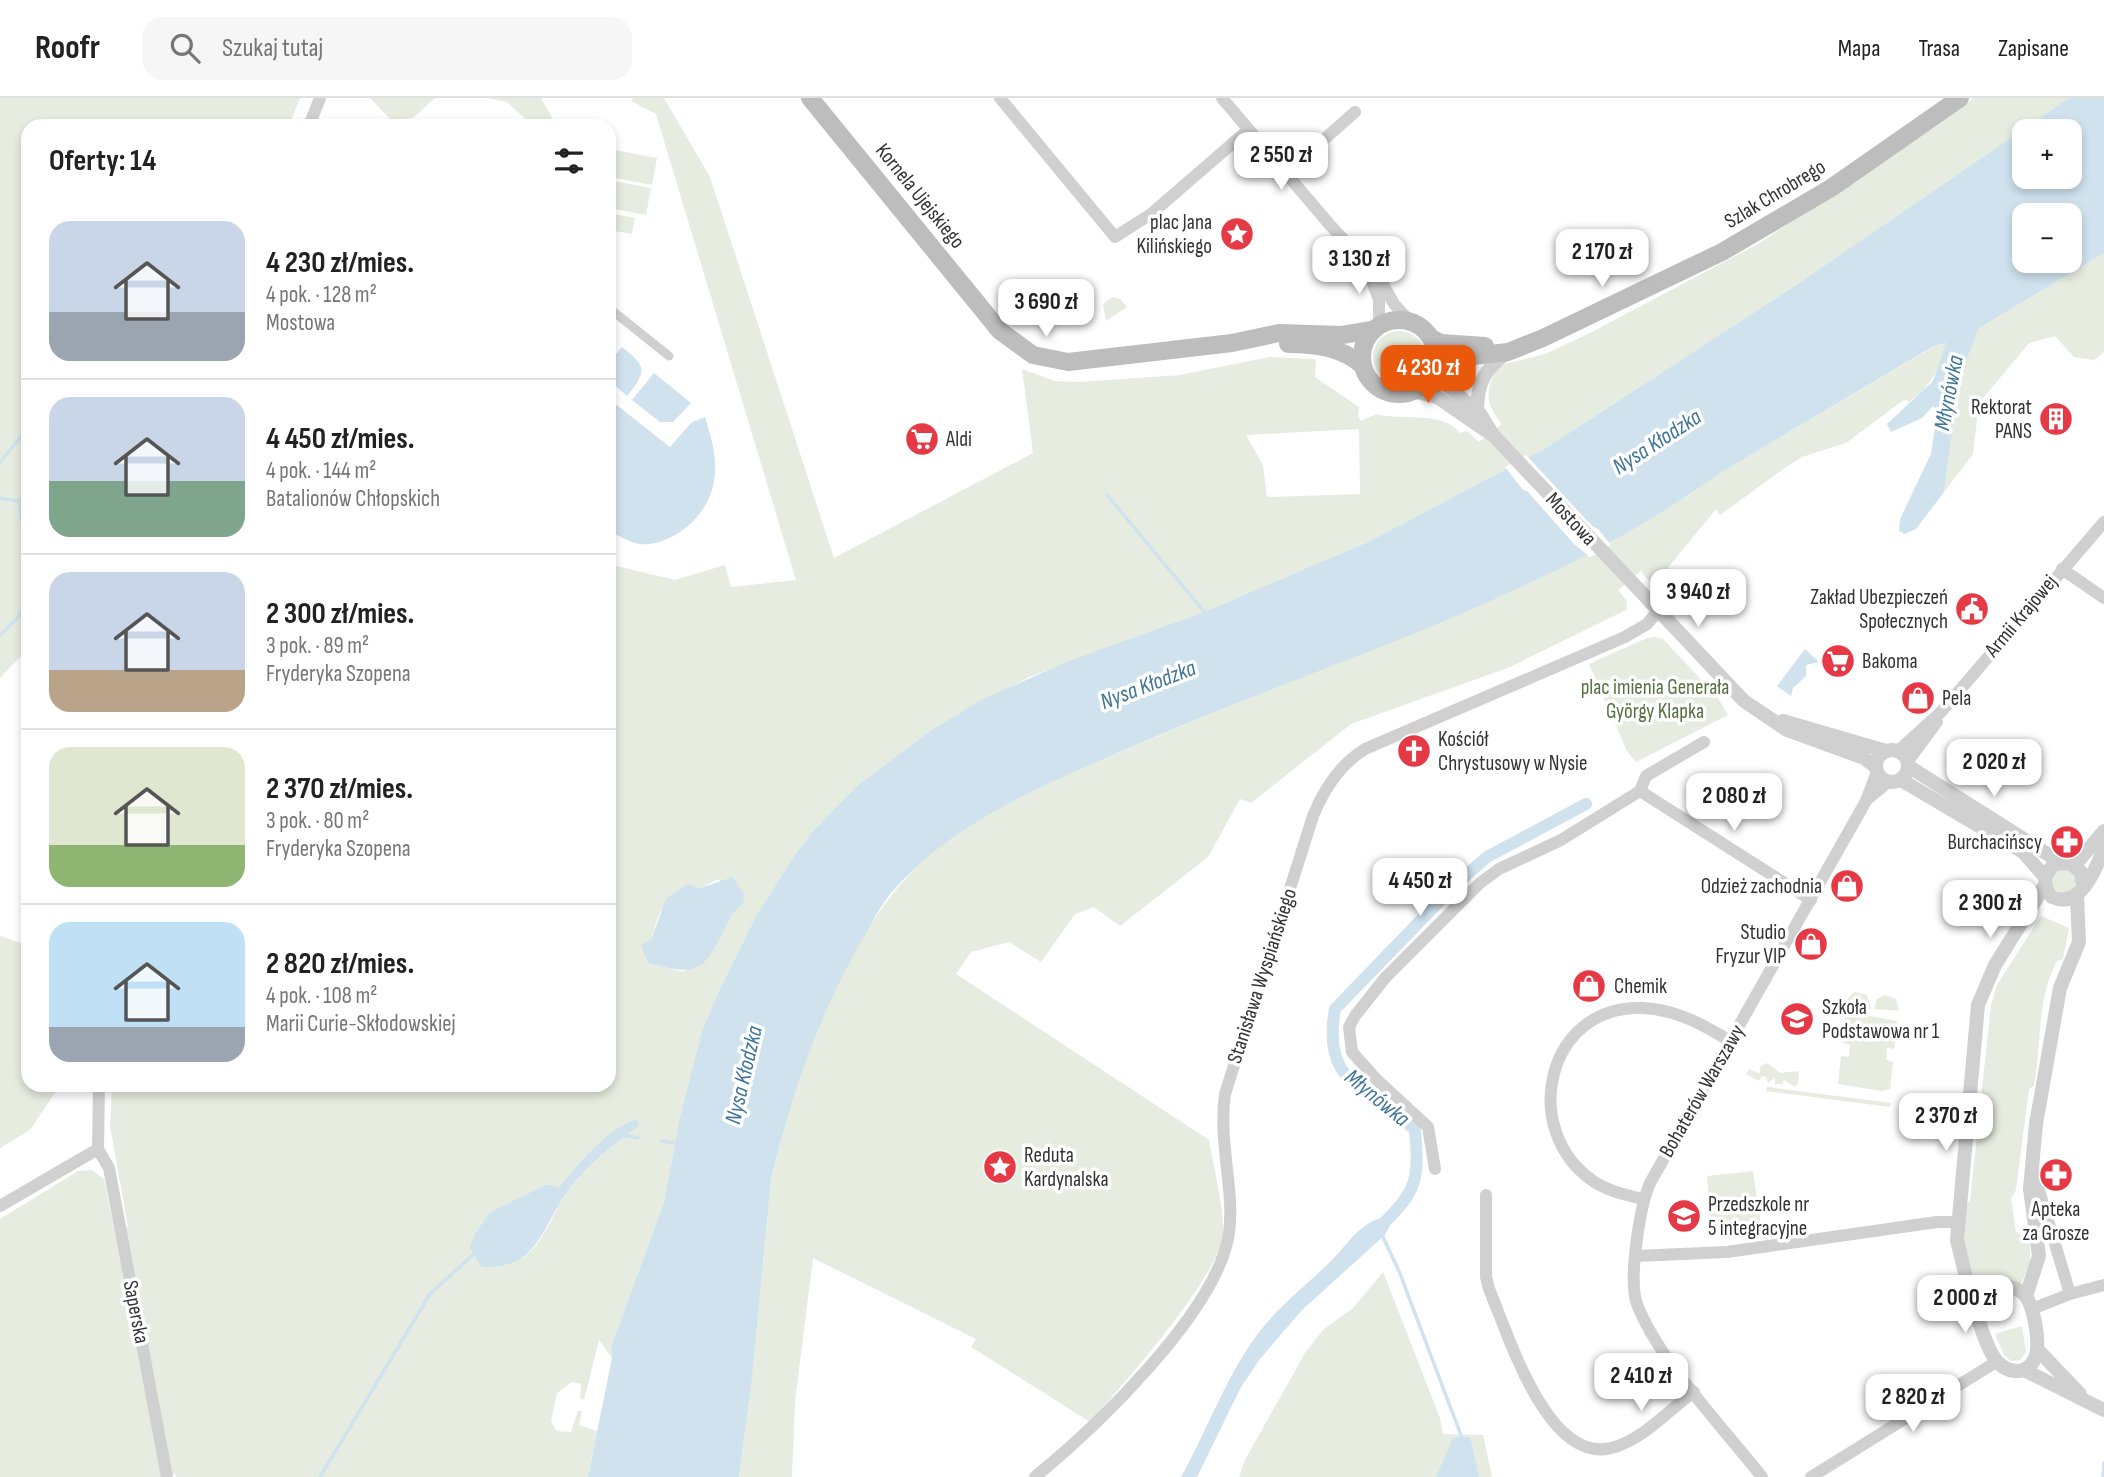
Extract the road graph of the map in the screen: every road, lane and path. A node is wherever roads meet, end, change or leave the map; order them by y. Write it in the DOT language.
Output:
graph roads {
  1 [pos="320,98"];
  2 [pos="810,98"];
  3 [pos="1000,98"];
  4 [pos="1222,98"];
  5 [pos="1960,98"];
  6 [pos="1355,111"];
  7 [pos="312,119"];
  8 [pos="1248,130"];
  9 [pos="1287,172"];
  10 [pos="1366,264"];
  11 [pos="616,313"];
  12 [pos="1410,321"];
  13 [pos="1376,327"];
  14 [pos="1431,338"];
  15 [pos="1232,343"];
  16 [pos="1527,344"];
  17 [pos="1508,352"];
  18 [pos="669,356"];
  19 [pos="1362,365"];
  20 [pos="1434,370"];
  21 [pos="1413,391"];
  22 [pos="1477,412"];
  23 [pos="1487,429"];
  24 [pos="2104,522"];
  25 [pos="2062,569"];
  26 [pos="2104,598"];
  27 [pos="1658,611"];
  28 [pos="1769,718"];
  29 [pos="1704,742"];
  30 [pos="1900,757"];
  31 [pos="1885,775"];
  32 [pos="1640,791"];
  33 [pos="2104,831"];
  34 [pos="2104,849"];
  35 [pos="2060,862"];
  36 [pos="2075,865"];
  37 [pos="2045,881"];
  38 [pos="2080,891"];
  39 [pos="1811,900"];
  40 [pos="1731,1041"];
  41 [pos="99,1092"];
  42 [pos="98,1149"];
  43 [pos="2032,1166"];
  44 [pos="1435,1169"];
  45 [pos="1486,1195"];
  46 [pos="1643,1199"];
  47 [pos="0,1206"];
  48 [pos="1958,1222"];
  49 [pos="1636,1255"];
  50 [pos="2104,1284"];
  51 [pos="2070,1294"];
  52 [pos="2029,1303"];
  53 [pos="1979,1304"];
  54 [pos="2038,1350"];
  55 [pos="1996,1362"];
  56 [pos="2024,1370"];
  57 [pos="1693,1392"];
  58 [pos="2089,1402"];
  59 [pos="2104,1410"];
  60 [pos="167,1477"];
  61 [pos="1035,1477"];
  62 [pos="1762,1477"];
  63 [pos="1811,1477"];
  1 -- 7 [label="street"];
  2 -- 15 [label="main road, Kornela Ujejskiego"];
  3 -- 8 [label="street"];
  4 -- 8 [label="street"];
  5 -- 16 [label="main road, Szlak Chrobrego"];
  6 -- 9 [label="street"];
  8 -- 9 [label="street"];
  9 -- 10 [label="street"];
  10 -- 12 [label="street"];
  10 -- 13 [label="street"];
  11 -- 18 [label="street"];
  12 -- 13 [label="main road"];
  12 -- 14 [label="main road"];
  13 -- 15 [label="main road, Kornela Ujejskiego"];
  13 -- 19 [label="main road"];
  14 -- 16 [label="main road, Szlak Chrobrego"];
  14 -- 20 [label="main road"];
  15 -- 19 [label="main road, Kornela Ujejskiego"];
  16 -- 17 [label="main road, Szlak Chrobrego"];
  17 -- 20 [label="main road, Szlak Chrobrego"];
  17 -- 22 [label="street"];
  19 -- 21 [label="main road"];
  20 -- 21 [label="main road"];
  20 -- 22 [label="street, Mostowa"];
  21 -- 23 [label="street, Mostowa"];
  22 -- 23 [label="street, Mostowa"];
  23 -- 27 [label="street, Mostowa"];
  24 -- 25 [label="street, Armii Krajowej"];
  25 -- 26 [label="street"];
  25 -- 30 [label="street, Armii Krajowej"];
  27 -- 28 [label="street, Mostowa"];
  27 -- 61 [label="street, Stanisława Wyspiańskiego"];
  28 -- 30 [label="street"];
  28 -- 31 [label="street"];
  29 -- 32 [label="street"];
  30 -- 31 [label="street"];
  30 -- 31 [label="street"];
  30 -- 35 [label="street"];
  31 -- 37 [label="street"];
  31 -- 39 [label="street, Bohaterów Warszawy"];
  32 -- 39 [label="street"];
  32 -- 44 [label="street"];
  33 -- 36 [label="street"];
  34 -- 38 [label="street"];
  35 -- 36 [label="street"];
  35 -- 37 [label="street"];
  36 -- 38 [label="street"];
  37 -- 38 [label="street"];
  37 -- 48 [label="street"];
  38 -- 43 [label="street"];
  39 -- 40 [label="street, Bohaterów Warszawy"];
  40 -- 46 [label="street, Bohaterów Warszawy"];
  40 -- 46 [label="street"];
  41 -- 42 [label="street, Saperska"];
  42 -- 47 [label="street"];
  42 -- 60 [label="street, Saperska"];
  43 -- 51 [label="street"];
  43 -- 52 [label="street"];
  45 -- 57 [label="street"];
  46 -- 49 [label="street, Bohaterów Warszawy"];
  48 -- 49 [label="street"];
  48 -- 53 [label="street"];
  49 -- 57 [label="street, Bohaterów Warszawy"];
  50 -- 51 [label="street"];
  51 -- 52 [label="street"];
  52 -- 53 [label="street"];
  52 -- 54 [label="street"];
  53 -- 55 [label="street"];
  54 -- 56 [label="street"];
  54 -- 58 [label="street"];
  55 -- 56 [label="street"];
  55 -- 63 [label="street"];
  56 -- 58 [label="street"];
  57 -- 62 [label="street, Bohaterów Warszawy"];
  58 -- 59 [label="street"];
}
